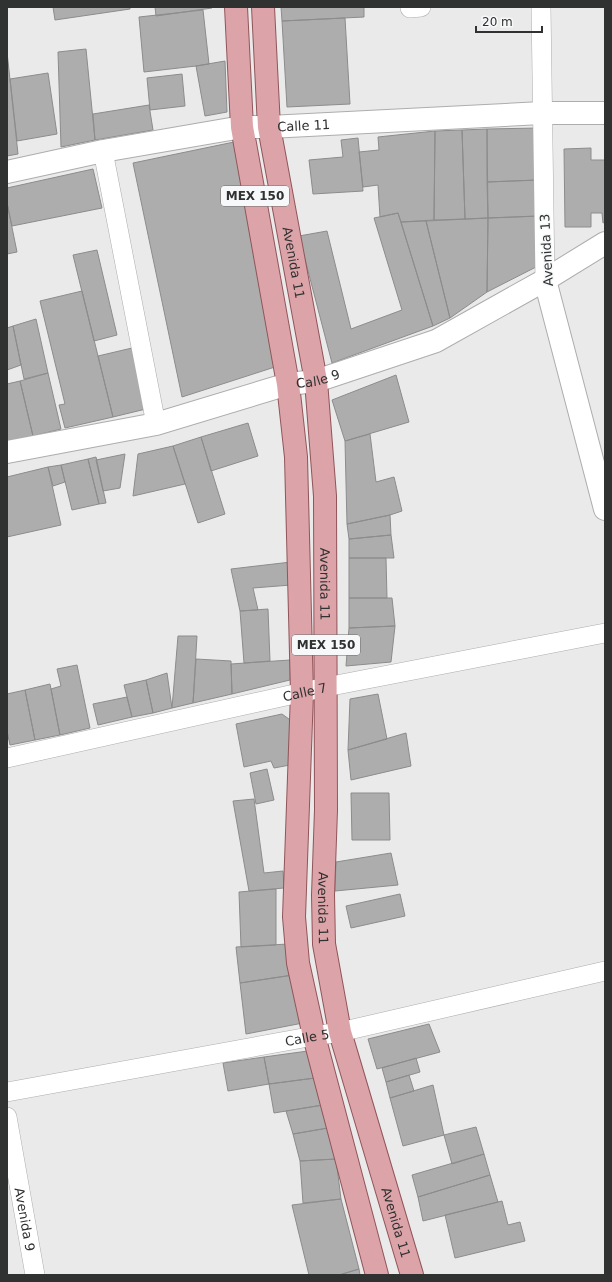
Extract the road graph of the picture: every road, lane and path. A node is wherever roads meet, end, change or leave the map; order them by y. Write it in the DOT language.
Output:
graph roads {
  1 [pos="236,7"];
  2 [pos="263,7"];
  3 [pos="541,7"];
  4 [pos="542,113"];
  5 [pos="605,113"];
  6 [pos="242,127"];
  7 [pos="269,127"];
  8 [pos="103,151"];
  9 [pos="7,172"];
  10 [pos="282,202"];
  11 [pos="256,205"];
  12 [pos="605,243"];
  13 [pos="545,280"];
  14 [pos="316,381"];
  15 [pos="288,384"];
  16 [pos="156,424"];
  17 [pos="7,452"];
  18 [pos="605,509"];
  19 [pos="605,633"];
  20 [pos="326,688"];
  21 [pos="302,693"];
  22 [pos="7,758"];
  23 [pos="605,971"];
  24 [pos="340,1032"];
  25 [pos="314,1036"];
  26 [pos="7,1092"];
  27 [pos="7,1117"];
  28 [pos="35,1275"];
  29 [pos="377,1275"];
  30 [pos="412,1275"];
  1 -- 6 [label="main road, Avenida 11 / MEX 150"];
  2 -- 7 [label="main road, Avenida 11 / MEX 150"];
  3 -- 4 [label="street, Avenida 13"];
  4 -- 5 [label="main road, Calle 11"];
  4 -- 7 [label="main road, Calle 11"];
  4 -- 13 [label="street, Avenida 13"];
  6 -- 7 [label="main road, Calle 11"];
  6 -- 8 [label="main road, Calle 11"];
  6 -- 11 [label="main road, Avenida 11 / MEX 150"];
  7 -- 10 [label="main road, Avenida 11 / MEX 150"];
  8 -- 9 [label="main road, Calle 11"];
  8 -- 16 [label="street"];
  10 -- 11 [label="main road"];
  10 -- 14 [label="main road, Avenida 11 / MEX 150"];
  11 -- 15 [label="main road, Avenida 11 / MEX 150"];
  12 -- 13 [label="main road, Calle 9"];
  13 -- 14 [label="main road, Calle 9"];
  13 -- 18 [label="main road, Avenida 13"];
  14 -- 15 [label="main road, Calle 9"];
  14 -- 20 [label="main road, Avenida 11 / MEX 150"];
  15 -- 16 [label="main road, Calle 9"];
  15 -- 21 [label="main road, Avenida 11 / MEX 150"];
  16 -- 17 [label="main road, Calle 9"];
  19 -- 20 [label="street, Calle 7"];
  20 -- 21 [label="street, Calle 7"];
  20 -- 24 [label="main road, Avenida 11 / MEX 150"];
  21 -- 22 [label="street, Calle 7"];
  21 -- 25 [label="main road, Avenida 11 / MEX 150"];
  23 -- 24 [label="street, Calle 5"];
  24 -- 25 [label="street, Calle 5"];
  24 -- 30 [label="main road, Avenida 11 / MEX 150"];
  25 -- 26 [label="street, Calle 5"];
  25 -- 29 [label="main road, Avenida 11 / MEX 150"];
  27 -- 28 [label="street, Avenida 9"];
}
